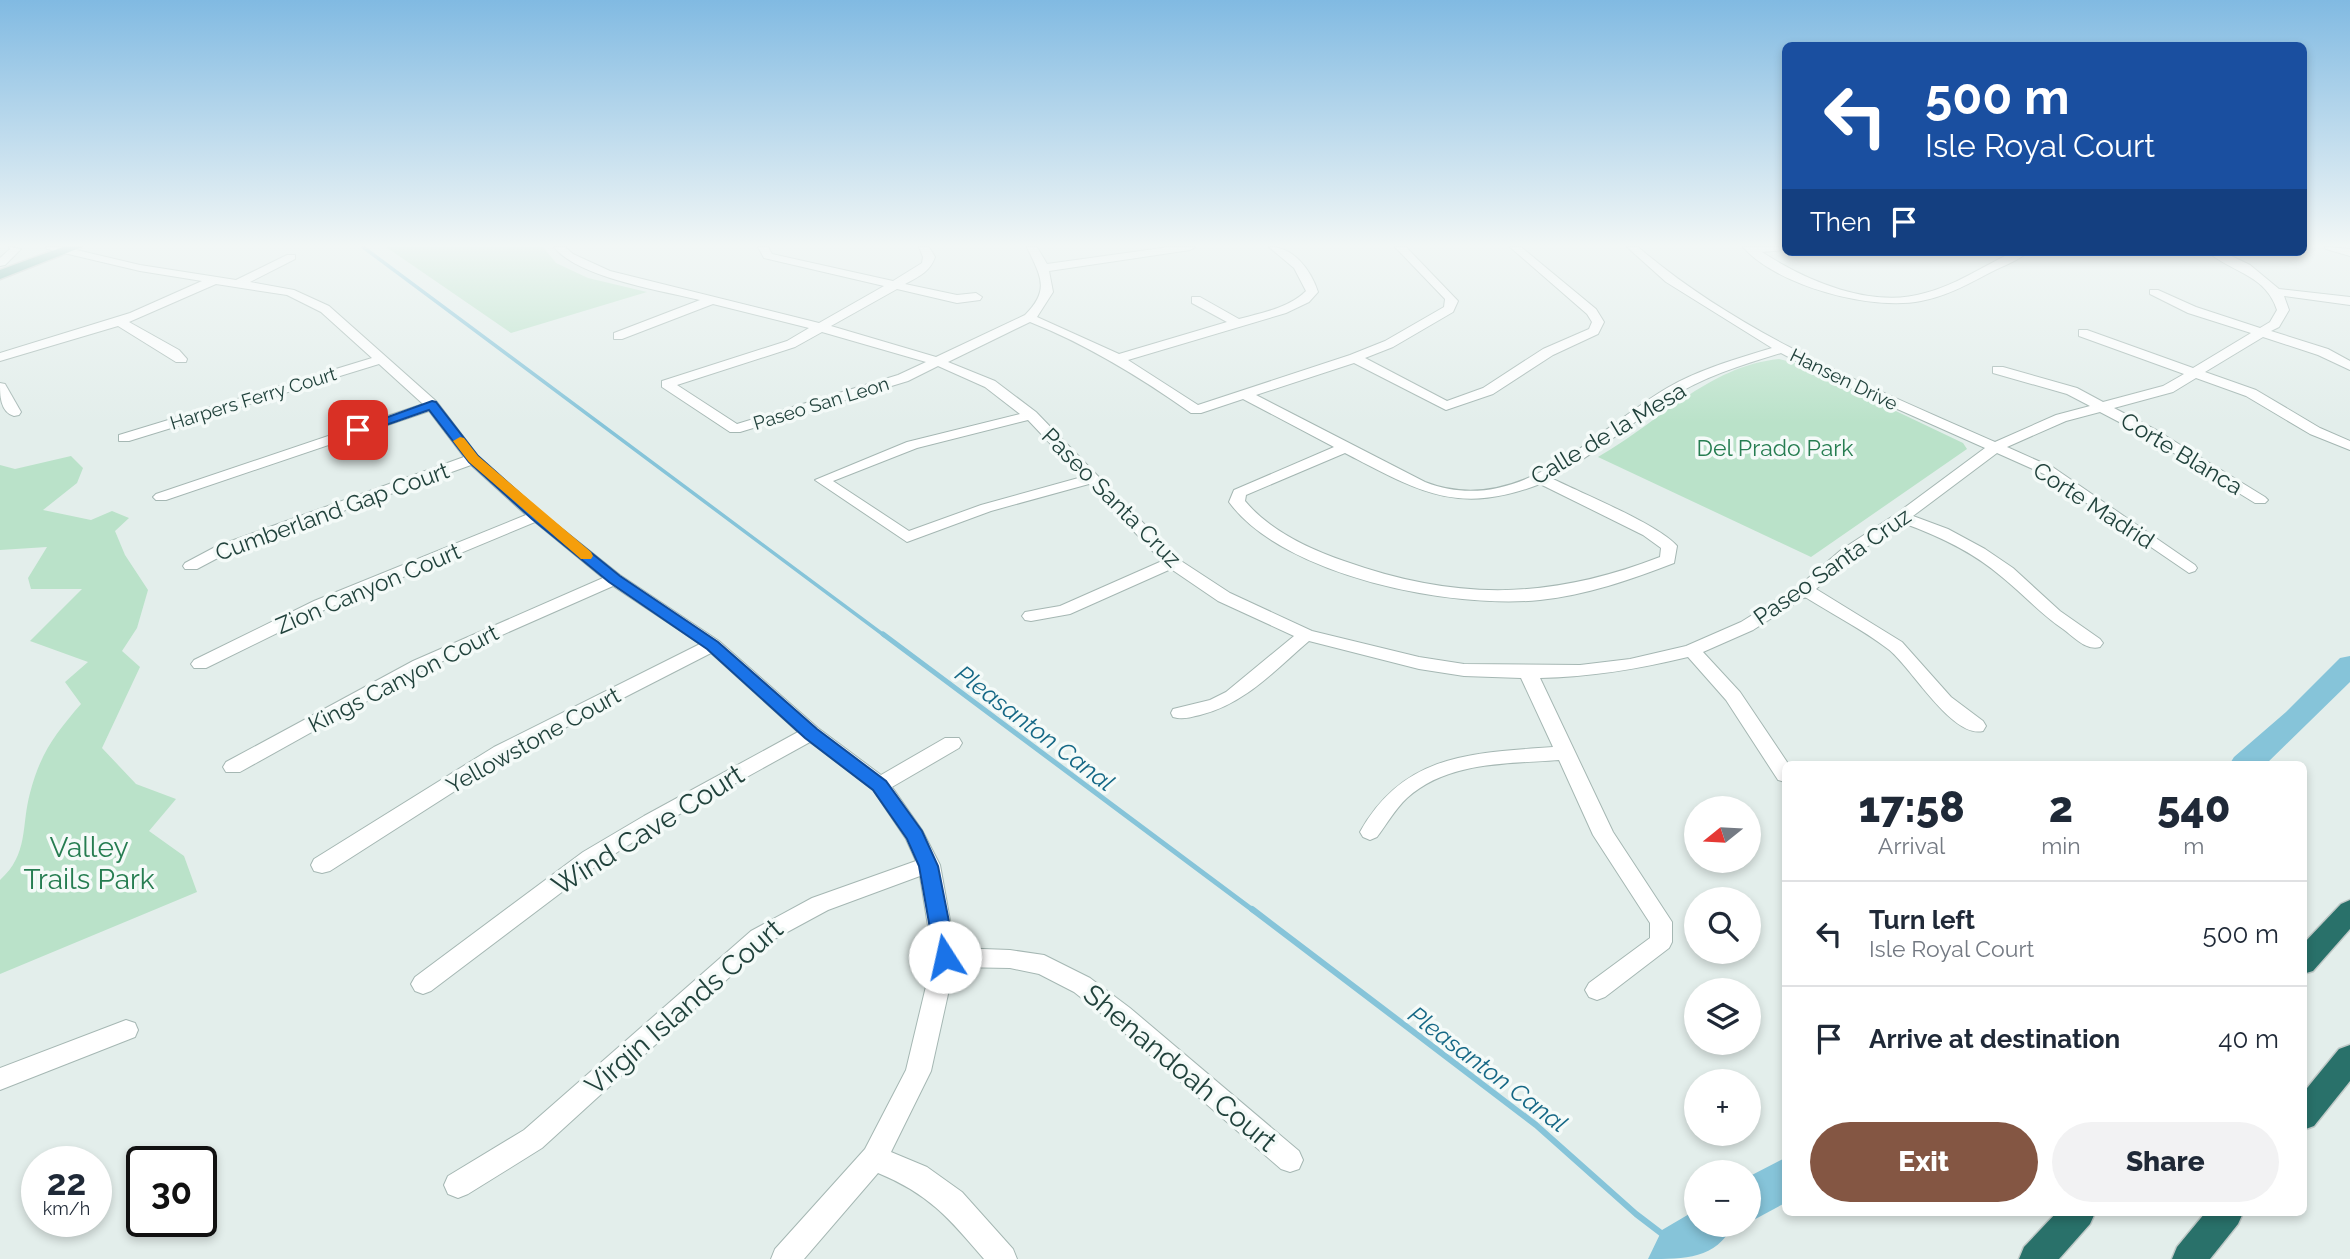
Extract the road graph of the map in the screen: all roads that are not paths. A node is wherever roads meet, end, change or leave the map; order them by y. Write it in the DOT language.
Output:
graph roads {
  1 [pos="162,306"];
  2 [pos="319,306"];
  3 [pos="697,306"];
  4 [pos="734,306"];
  5 [pos="859,306"];
  6 [pos="1042,306"];
  7 [pos="1206,306"];
  8 [pos="1291,306"];
  9 [pos="1452,306"];
  10 [pos="1585,306"];
  11 [pos="1711,306"];
  12 [pos="1865,306"];
  13 [pos="2183,306"];
  14 [pos="2282,306"];
  15 [pos="1867,311"];
  16 [pos="1029,318"];
  17 [pos="121,323"];
  18 [pos="1237,323"];
  19 [pos="820,328"];
  20 [pos="2262,333"];
  21 [pos="2083,334"];
  22 [pos="618,336"];
  23 [pos="1781,349"];
  24 [pos="0,357"];
  25 [pos="1121,358"];
  26 [pos="1356,358"];
  27 [pos="181,359"];
  28 [pos="382,359"];
  29 [pos="938,362"];
  30 [pos="2350,366"];
  31 [pos="1998,370"];
  32 [pos="2195,375"];
  33 [pos="0,387"];
  34 [pos="1244,394"];
  35 [pos="432,405"];
  36 [pos="2103,407"];
  37 [pos="14,412"];
  38 [pos="1031,415"];
  39 [pos="124,438"];
  40 [pos="2350,446"];
  41 [pos="1996,447"];
  42 [pos="1344,448"];
  43 [pos="473,459"];
  44 [pos="1093,478"];
  45 [pos="1539,478"];
  46 [pos="162,497"];
  47 [pos="2260,500"];
  48 [pos="537,516"];
  49 [pos="1902,517"];
  50 [pos="1172,562"];
  51 [pos="191,566"];
  52 [pos="2189,568"];
  53 [pos="614,579"];
  54 [pos="1805,590"];
  55 [pos="1031,616"];
  56 [pos="1306,635"];
  57 [pos="2094,643"];
  58 [pos="713,645"];
  59 [pos="1692,650"];
  60 [pos="200,664"];
  61 [pos="1528,672"];
  62 [pos="1181,713"];
  63 [pos="1976,726"];
  64 [pos="811,733"];
  65 [pos="952,743"];
  66 [pos="1566,753"];
  67 [pos="233,766"];
  68 [pos="1782,771"];
  69 [pos="880,786"];
  70 [pos="1370,832"];
  71 [pos="322,865"];
  72 [pos="929,866"];
  73 [pos="2350,911"];
  74 [pos="945,957"];
  75 [pos="2307,959"];
  76 [pos="423,984"];
  77 [pos="1597,990"];
  78 [pos="126,1030"];
  79 [pos="2350,1058"];
  80 [pos="0,1079"];
  81 [pos="2307,1111"];
  82 [pos="874,1158"];
  83 [pos="1290,1160"];
  84 [pos="458,1185"];
  85 [pos="2075,1216"];
  86 [pos="2224,1216"];
  87 [pos="785,1259"];
  88 [pos="1003,1259"];
  89 [pos="2036,1259"];
  90 [pos="2189,1259"];
  1 -- 17 [label="street"];
  2 -- 28 [label="street"];
  3 -- 22 [label="street"];
  4 -- 19 [label="street, Paseo Santa Cruz"];
  5 -- 19 [label="street"];
  6 -- 16 [label="street"];
  7 -- 18 [label="street"];
  8 -- 18 [label="street"];
  9 -- 26 [label="street"];
  10 -- 26 [label="street"];
  11 -- 23 [label="street, Hansen Drive"];
  12 -- 15 [label="street"];
  13 -- 20 [label="street"];
  14 -- 20 [label="street, Paseo Santa Cruz"];
  16 -- 25 [label="street"];
  16 -- 29 [label="street"];
  17 -- 24 [label="street"];
  17 -- 27 [label="street"];
  18 -- 25 [label="street"];
  19 -- 29 [label="street, Paseo Santa Cruz"];
  19 -- 29 [label="street, Paseo San Leon"];
  20 -- 30 [label="street"];
  20 -- 32 [label="street, Paseo Santa Cruz"];
  21 -- 32 [label="street"];
  23 -- 41 [label="street, Hansen Drive"];
  23 -- 45 [label="street, Calle de la Mesa"];
  25 -- 34 [label="street"];
  26 -- 34 [label="street"];
  28 -- 35 [label="street"];
  28 -- 39 [label="street, Harpers Ferry Court"];
  29 -- 38 [label="street, Paseo Santa Cruz"];
  31 -- 36 [label="street, Corte Blanca"];
  32 -- 36 [label="street, Paseo Santa Cruz"];
  32 -- 40 [label="street"];
  33 -- 37 [label="street"];
  34 -- 42 [label="street, Calle de la Mesa"];
  35 -- 43 [label="street"];
  35 -- 46 [label="street"];
  36 -- 41 [label="street, Paseo Santa Cruz"];
  36 -- 47 [label="street, Corte Blanca"];
  38 -- 44 [label="street, Paseo Santa Cruz"];
  38 -- 44 [label="street"];
  41 -- 49 [label="street, Paseo Santa Cruz"];
  41 -- 52 [label="street, Corte Madrid"];
  42 -- 45 [label="street, Calle de la Mesa"];
  42 -- 45 [label="street"];
  43 -- 48 [label="street"];
  43 -- 51 [label="street, Cumberland Gap Court"];
  44 -- 50 [label="street, Paseo Santa Cruz"];
  48 -- 53 [label="street"];
  48 -- 60 [label="street, Zion Canyon Court"];
  49 -- 54 [label="street, Paseo Santa Cruz"];
  49 -- 57 [label="street"];
  50 -- 55 [label="street"];
  50 -- 56 [label="street, Paseo Santa Cruz"];
  53 -- 58 [label="street"];
  53 -- 67 [label="street, Kings Canyon Court"];
  54 -- 59 [label="street, Paseo Santa Cruz"];
  54 -- 63 [label="street"];
  56 -- 61 [label="street, Paseo Santa Cruz"];
  56 -- 62 [label="street"];
  58 -- 64 [label="street"];
  58 -- 71 [label="street, Yellowstone Court"];
  59 -- 61 [label="street, Paseo Santa Cruz"];
  59 -- 68 [label="street"];
  61 -- 66 [label="street"];
  64 -- 69 [label="street"];
  64 -- 76 [label="street, Wind Cave Court"];
  65 -- 69 [label="street"];
  66 -- 70 [label="street"];
  66 -- 77 [label="street"];
  69 -- 72 [label="street"];
  72 -- 74 [label="street"];
  72 -- 84 [label="street, Virgin Islands Court"];
  73 -- 75 [label="highway"];
  74 -- 82 [label="street"];
  74 -- 83 [label="street, Shenandoah Court"];
  78 -- 80 [label="street"];
  79 -- 81 [label="highway"];
  82 -- 87 [label="street"];
  82 -- 88 [label="street"];
  85 -- 89 [label="highway"];
  86 -- 90 [label="highway"];
}
